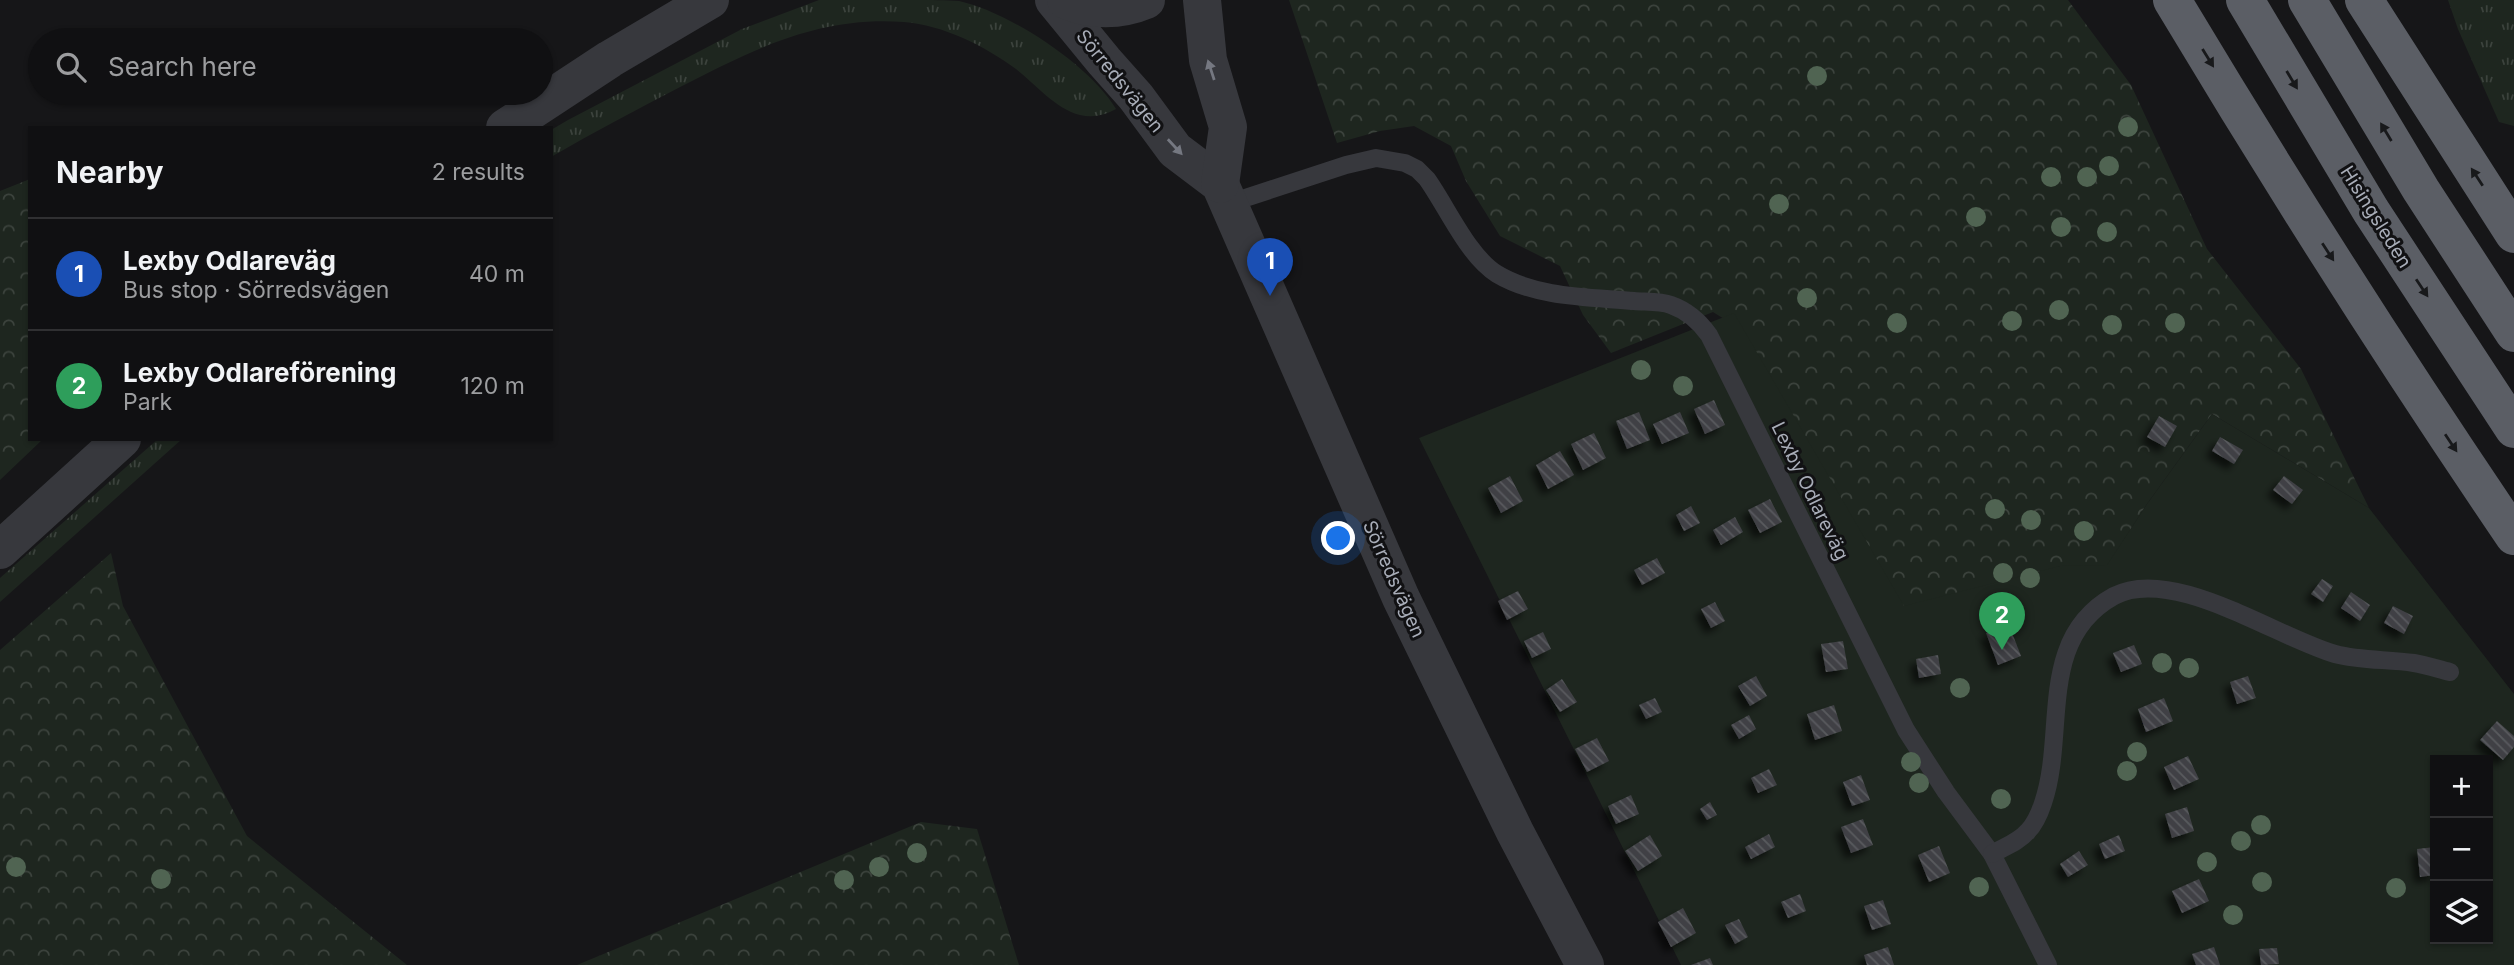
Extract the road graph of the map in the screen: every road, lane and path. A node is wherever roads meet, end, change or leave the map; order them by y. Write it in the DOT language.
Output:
graph roads {
  1 [pos="1054,0"];
  2 [pos="1066,0"];
  3 [pos="1146,0"];
  4 [pos="1202,0"];
  5 [pos="2172,0"];
  6 [pos="2245,0"];
  7 [pos="2307,0"];
  8 [pos="2364,0"];
  9 [pos="711,3"];
  10 [pos="553,96"];
  11 [pos="540,105"];
  12 [pos="508,126"];
  13 [pos="1225,194"];
  14 [pos="2514,234"];
  15 [pos="2514,333"];
  16 [pos="2514,429"];
  17 [pos="120,441"];
  18 [pos="2514,536"];
  19 [pos="0,550"];
  20 [pos="2450,672"];
  21 [pos="1992,854"];
  22 [pos="1585,965"];
  23 [pos="2048,965"];
  1 -- 13 [label="street, Sörredsvägen, one-way"];
  2 -- 3 [label="street"];
  13 -- 4 [label="street, one-way"];
  5 -- 18 [label="highway, one-way"];
  6 -- 16 [label="highway, Hisingsleden, one-way"];
  15 -- 7 [label="highway, one-way"];
  14 -- 8 [label="highway, one-way"];
  9 -- 10 [label="street"];
  11 -- 12 [label="street"];
  13 -- 21 [label="lane, Lexby Odlareväg"];
  13 -- 22 [label="street, Sörredsvägen"];
  17 -- 19 [label="street"];
  20 -- 21 [label="lane"];
  21 -- 23 [label="lane, Lexby Odlareväg"];
}
